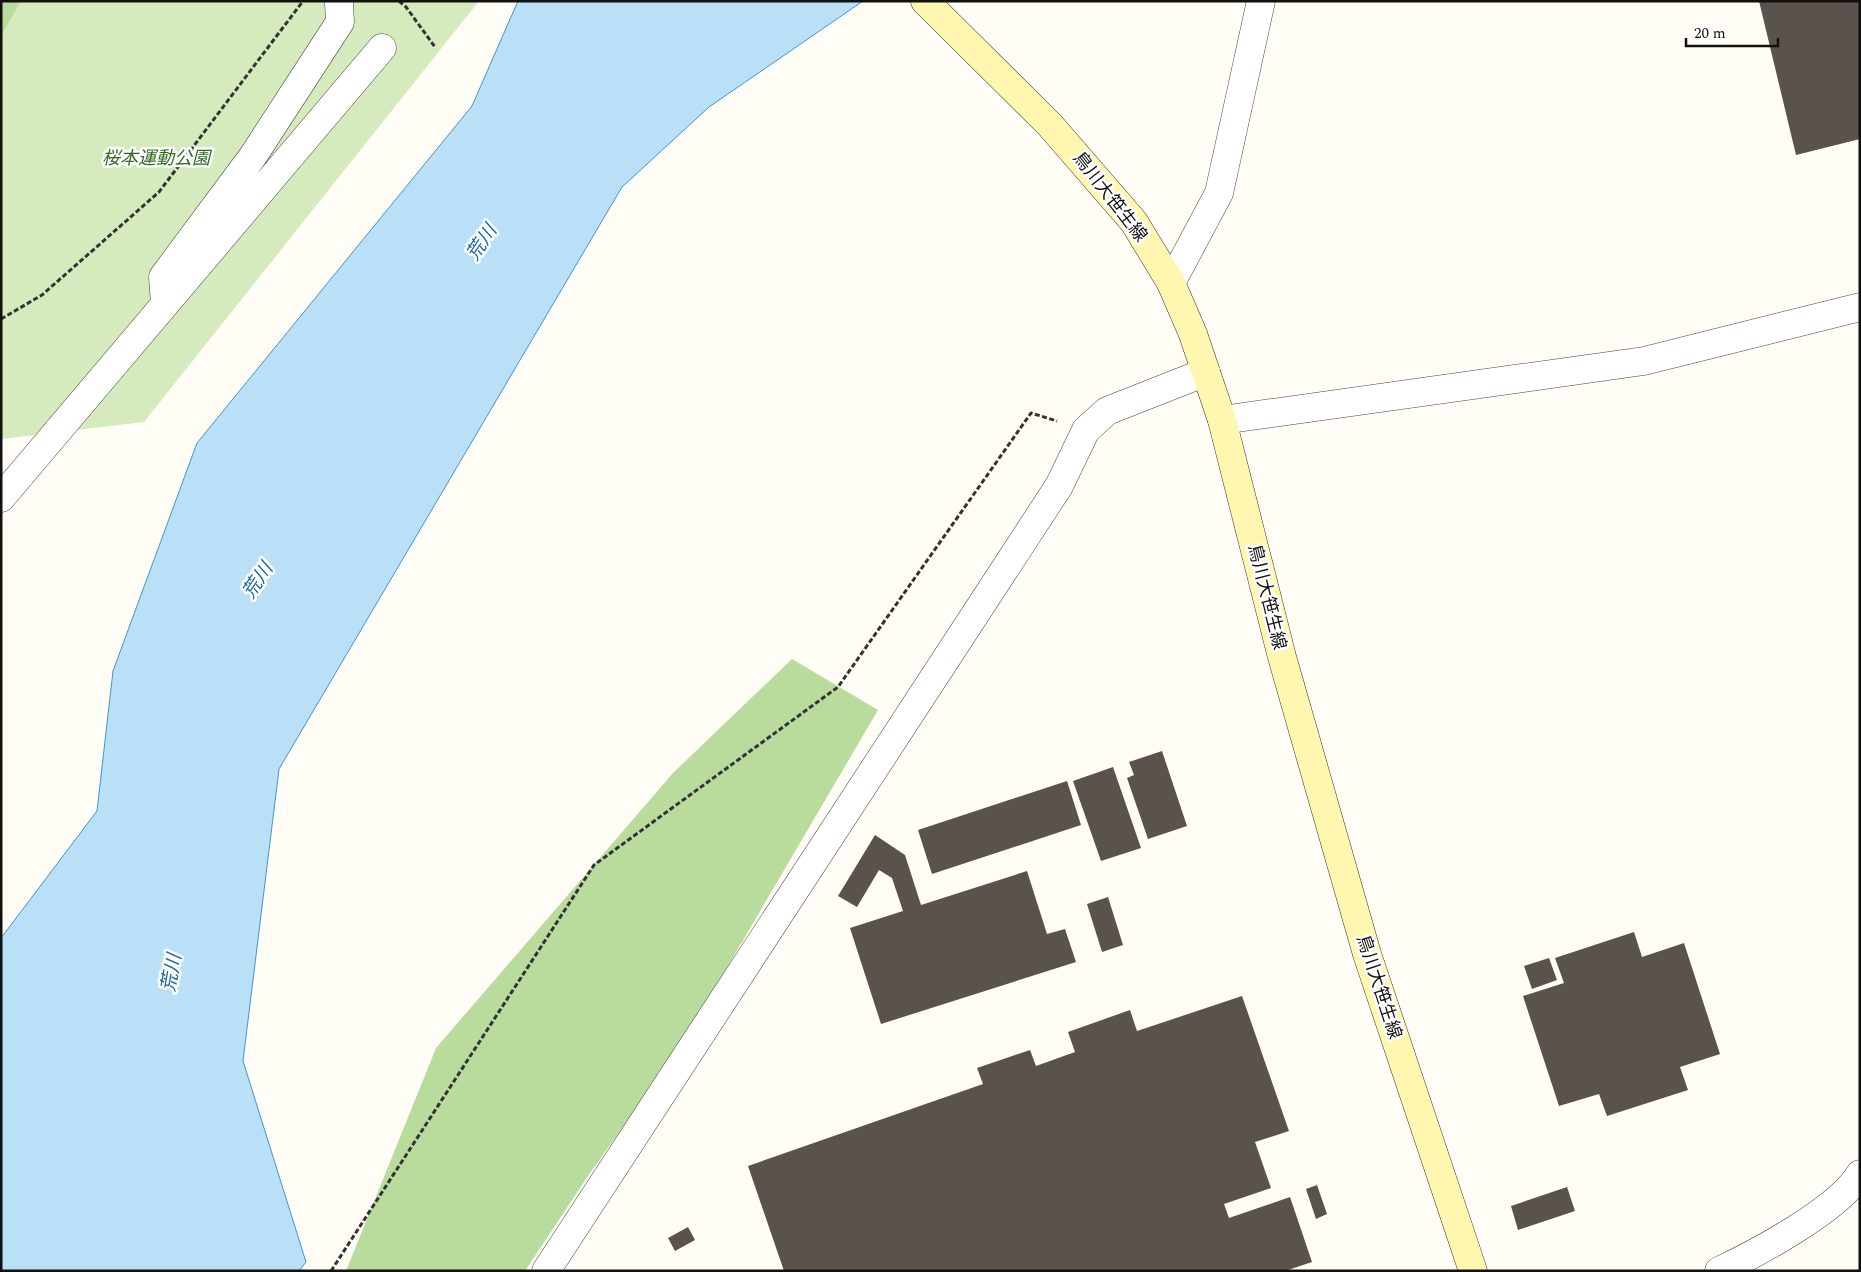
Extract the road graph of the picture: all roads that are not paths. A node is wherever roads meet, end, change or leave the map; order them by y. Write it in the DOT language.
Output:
graph roads {
  1 [pos="925,1"];
  2 [pos="333,2"];
  3 [pos="1261,2"];
  4 [pos="382,48"];
  5 [pos="1171,283"];
  6 [pos="165,304"];
  7 [pos="1860,307"];
  8 [pos="1206,372"];
  9 [pos="1222,420"];
  10 [pos="1,498"];
  11 [pos="1860,1174"];
  12 [pos="546,1271"];
  13 [pos="1473,1271"];
  14 [pos="1718,1271"];
  1 -- 5 [label="street, 鳥川大笹生線"];
  2 -- 6 [label="street"];
  3 -- 5 [label="street"];
  4 -- 6 [label="street"];
  5 -- 8 [label="street, 鳥川大笹生線"];
  6 -- 10 [label="street"];
  7 -- 9 [label="street"];
  8 -- 9 [label="street, 鳥川大笹生線"];
  8 -- 12 [label="street"];
  9 -- 13 [label="street, 鳥川大笹生線"];
  11 -- 14 [label="street"];
}
